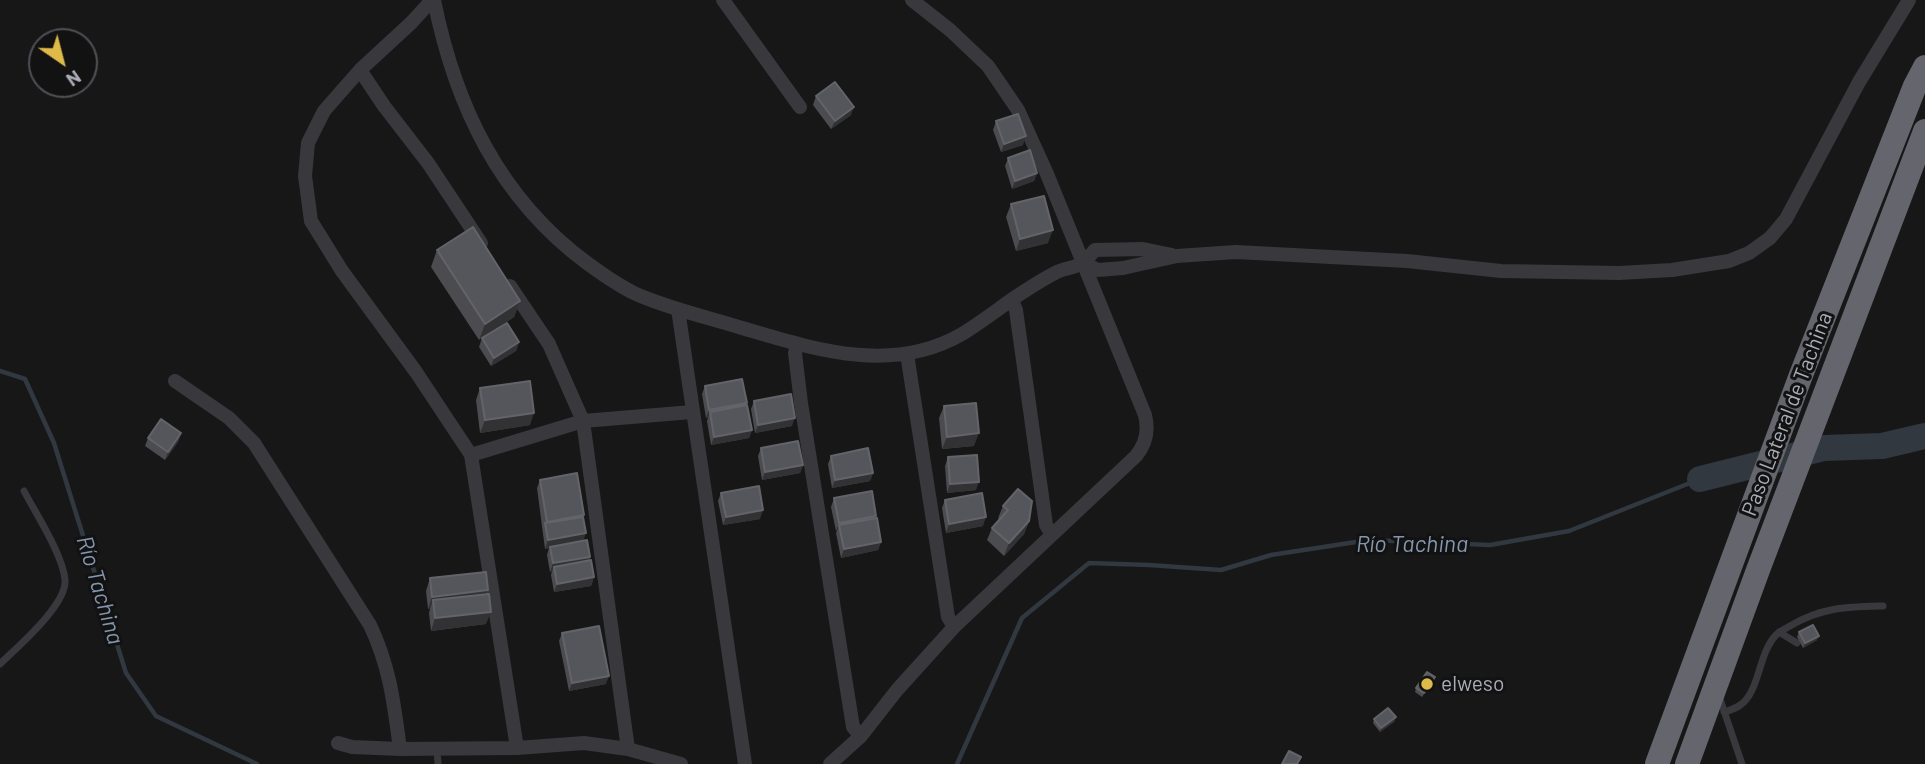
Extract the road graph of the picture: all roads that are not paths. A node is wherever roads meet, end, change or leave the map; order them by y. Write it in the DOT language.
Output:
graph roads {
  1 [pos="433,0"];
  2 [pos="723,0"];
  3 [pos="912,0"];
  4 [pos="1909,0"];
  5 [pos="1925,67"];
  6 [pos="360,70"];
  7 [pos="800,107"];
  8 [pos="1925,131"];
  9 [pos="489,254"];
  10 [pos="1177,256"];
  11 [pos="1083,263"];
  12 [pos="504,276"];
  13 [pos="1012,300"];
  14 [pos="678,309"];
  15 [pos="797,344"];
  16 [pos="907,354"];
  17 [pos="175,381"];
  18 [pos="692,412"];
  19 [pos="583,421"];
  20 [pos="471,455"];
  21 [pos="24,491"];
  22 [pos="1052,535"];
  23 [pos="1883,606"];
  24 [pos="954,627"];
  25 [pos="1779,632"];
  26 [pos="1703,641"];
  27 [pos="1797,643"];
  28 [pos="1728,650"];
  29 [pos="0,664"];
  30 [pos="1715,685"];
  31 [pos="1724,712"];
  32 [pos="861,736"];
  33 [pos="338,743"];
  34 [pos="517,748"];
  35 [pos="628,749"];
  36 [pos="400,750"];
  37 [pos="437,757"];
  38 [pos="833,763"];
  39 [pos="681,764"];
  40 [pos="745,764"];
  41 [pos="1657,764"];
  42 [pos="1687,764"];
  43 [pos="1742,764"];
  1 -- 6 [label="street"];
  1 -- 14 [label="street"];
  2 -- 7 [label="street"];
  3 -- 11 [label="street"];
  4 -- 10 [label="street"];
  5 -- 26 [label="highway, Paso Lateral de Tachina"];
  6 -- 9 [label="street"];
  6 -- 20 [label="street"];
  8 -- 28 [label="highway, Paso Lateral de Tachina"];
  10 -- 11 [label="street"];
  10 -- 11 [label="street"];
  11 -- 13 [label="street"];
  11 -- 22 [label="street"];
  12 -- 19 [label="street"];
  13 -- 16 [label="street"];
  13 -- 22 [label="street"];
  14 -- 15 [label="street"];
  14 -- 18 [label="street"];
  15 -- 16 [label="street"];
  15 -- 32 [label="street"];
  16 -- 24 [label="street"];
  17 -- 36 [label="street"];
  18 -- 19 [label="street"];
  18 -- 40 [label="street"];
  19 -- 20 [label="street"];
  19 -- 35 [label="street"];
  20 -- 34 [label="street"];
  21 -- 29 [label="lane"];
  22 -- 24 [label="street"];
  23 -- 25 [label="lane"];
  24 -- 32 [label="street"];
  25 -- 27 [label="lane"];
  25 -- 31 [label="lane"];
  26 -- 28 [label="highway"];
  26 -- 41 [label="highway, Paso Lateral de Tachina"];
  28 -- 30 [label="highway, Paso Lateral de Tachina"];
  30 -- 31 [label="lane"];
  30 -- 42 [label="highway, Paso Lateral de Tachina"];
  31 -- 43 [label="lane"];
  32 -- 38 [label="street"];
  33 -- 36 [label="street"];
  34 -- 35 [label="street"];
  34 -- 37 [label="street"];
  35 -- 39 [label="street"];
  36 -- 37 [label="street"];
}
